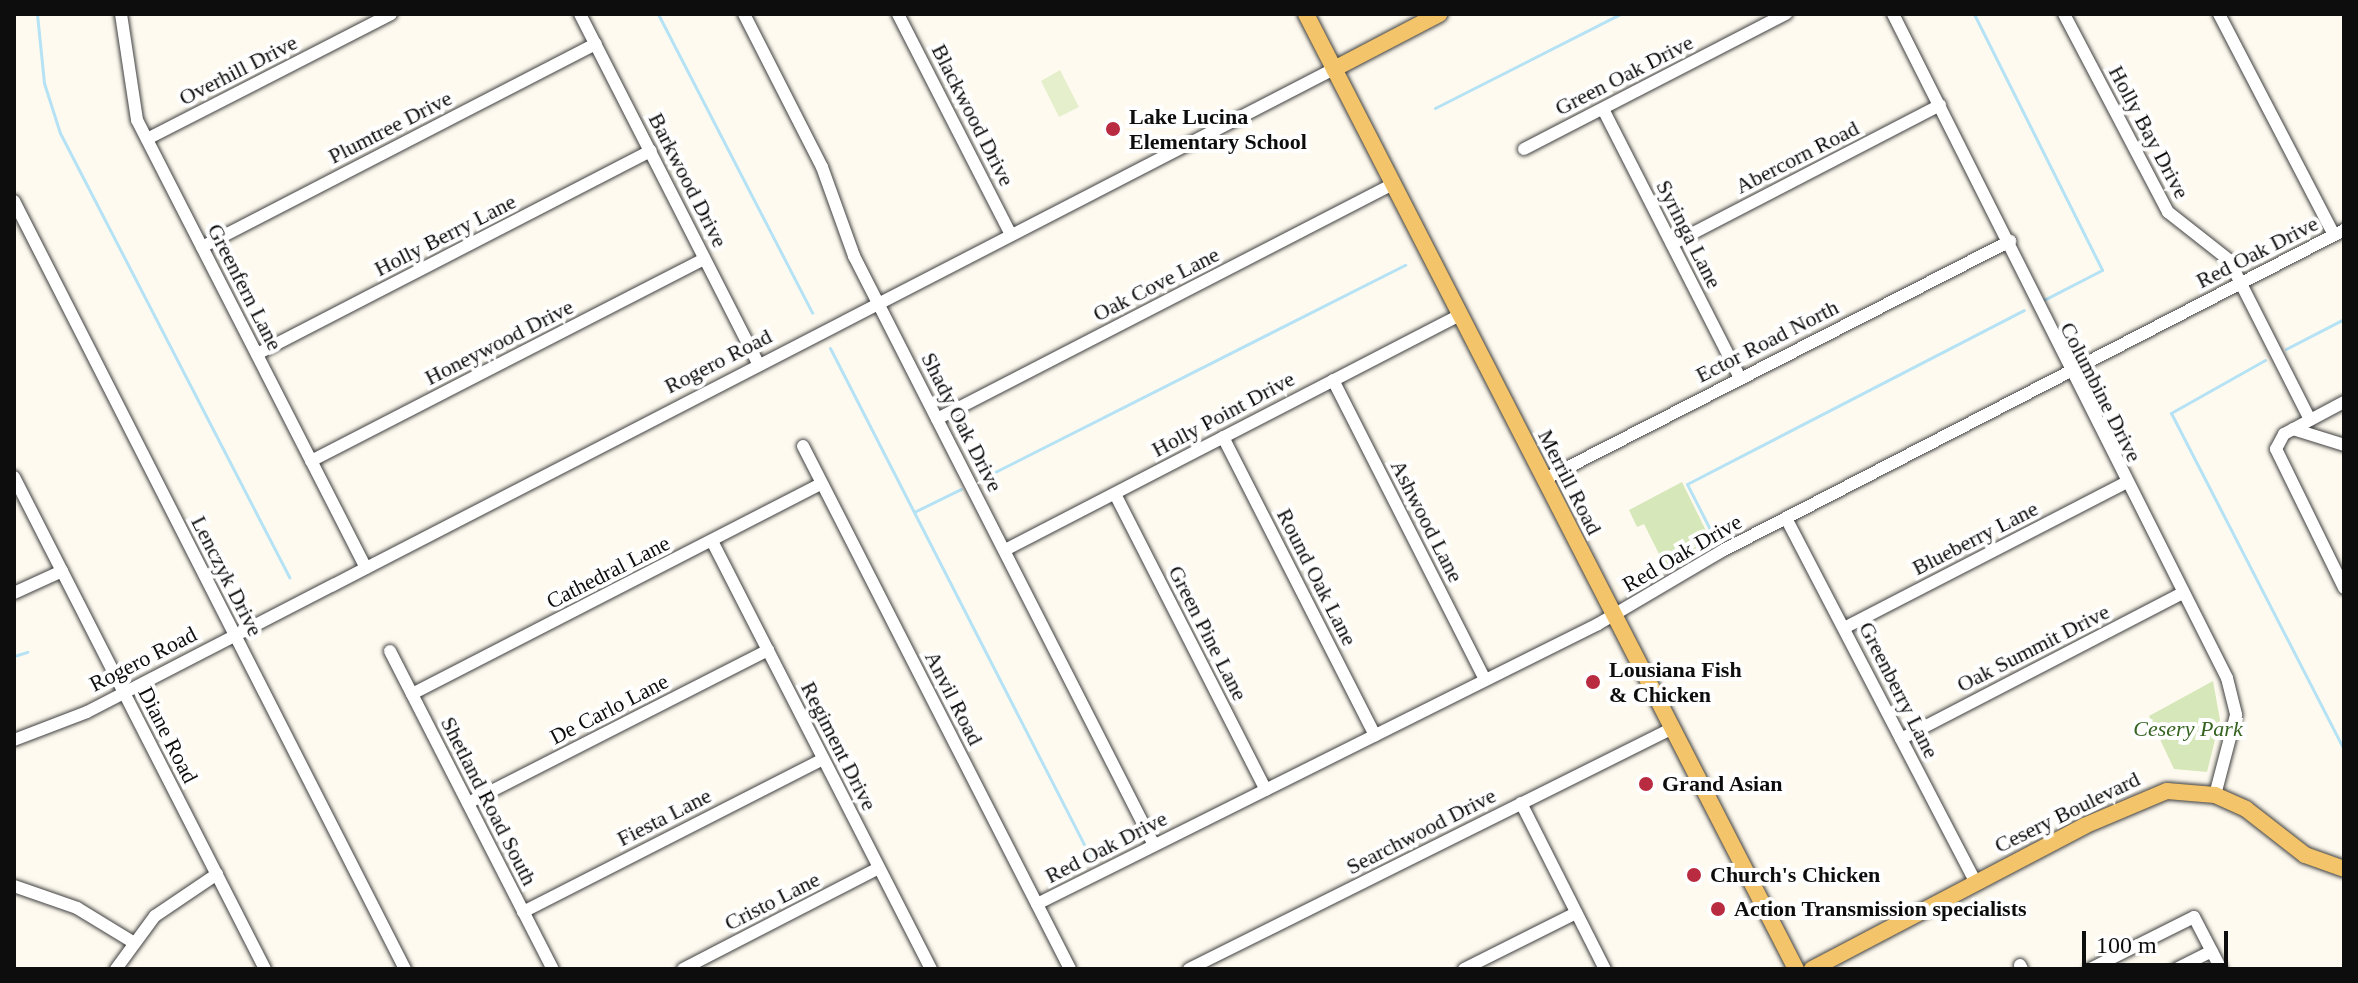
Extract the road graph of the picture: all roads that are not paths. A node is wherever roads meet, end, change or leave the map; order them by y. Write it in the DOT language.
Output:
graph roads {
  1 [pos="121,14"];
  2 [pos="391,14"];
  3 [pos="580,14"];
  4 [pos="744,14"];
  5 [pos="898,14"];
  6 [pos="1306,14"];
  7 [pos="1439,14"];
  8 [pos="1786,14"];
  9 [pos="1893,14"];
  10 [pos="2064,14"];
  11 [pos="2219,14"];
  12 [pos="596,44"];
  13 [pos="1334,69"];
  14 [pos="1940,105"];
  15 [pos="1603,109"];
  16 [pos="147,139"];
  17 [pos="1524,149"];
  18 [pos="651,151"];
  19 [pos="1393,184"];
  20 [pos="14,201"];
  21 [pos="2339,232"];
  22 [pos="1011,235"];
  23 [pos="2010,241"];
  24 [pos="1672,244"];
  25 [pos="202,247"];
  26 [pos="704,259"];
  27 [pos="2242,283"];
  28 [pos="878,303"];
  29 [pos="1460,315"];
  30 [pos="257,354"];
  31 [pos="759,365"];
  32 [pos="2068,372"];
  33 [pos="1740,378"];
  34 [pos="1333,380"];
  35 [pos="2344,402"];
  36 [pos="937,419"];
  37 [pos="2310,420"];
  38 [pos="2293,429"];
  39 [pos="1223,437"];
  40 [pos="2344,445"];
  41 [pos="803,446"];
  42 [pos="311,461"];
  43 [pos="14,477"];
  44 [pos="1543,480"];
  45 [pos="2125,483"];
  46 [pos="821,484"];
  47 [pos="1115,494"];
  48 [pos="1786,518"];
  49 [pos="712,541"];
  50 [pos="1005,550"];
  51 [pos="366,568"];
  52 [pos="62,571"];
  53 [pos="2344,588"];
  54 [pos="14,593"];
  55 [pos="2183,593"];
  56 [pos="1614,615"];
  57 [pos="1844,628"];
  58 [pos="235,636"];
  59 [pos="768,650"];
  60 [pos="390,651"];
  61 [pos="1485,680"];
  62 [pos="124,693"];
  63 [pos="412,694"];
  64 [pos="1671,729"];
  65 [pos="1375,735"];
  66 [pos="1901,739"];
  67 [pos="14,740"];
  68 [pos="823,759"];
  69 [pos="1266,790"];
  70 [pos="2215,795"];
  71 [pos="468,803"];
  72 [pos="1521,803"];
  73 [pos="1154,845"];
  74 [pos="879,868"];
  75 [pos="2344,869"];
  76 [pos="217,874"];
  77 [pos="1975,881"];
  78 [pos="14,886"];
  79 [pos="1037,904"];
  80 [pos="523,912"];
  81 [pos="1576,913"];
  82 [pos="133,942"];
  83 [pos="2212,951"];
  84 [pos="1206,965"];
  85 [pos="2182,966"];
  86 [pos="116,969"];
  87 [pos="265,969"];
  88 [pos="405,969"];
  89 [pos="553,969"];
  90 [pos="683,969"];
  91 [pos="931,969"];
  92 [pos="1070,969"];
  93 [pos="1189,969"];
  94 [pos="1464,969"];
  95 [pos="1605,969"];
  96 [pos="1796,969"];
  97 [pos="1812,969"];
  98 [pos="2090,969"];
  99 [pos="2221,969"];
  1 -- 16 [label="street, Greenfern Lane"];
  2 -- 16 [label="street, Overhill Drive"];
  3 -- 12 [label="street, Barkwood Drive"];
  4 -- 28 [label="street, Shady Oak Drive"];
  5 -- 22 [label="street, Blackwood Drive"];
  6 -- 13 [label="main road, Merrill Road"];
  7 -- 13 [label="main road, Rogero Road"];
  8 -- 15 [label="street, Green Oak Drive"];
  9 -- 14 [label="street, Columbine Drive"];
  10 -- 27 [label="street, Holly Bay Drive"];
  11 -- 21 [label="street"];
  12 -- 18 [label="street, Barkwood Drive"];
  12 -- 25 [label="street, Plumtree Drive"];
  13 -- 19 [label="main road, Merrill Road"];
  13 -- 22 [label="street, Rogero Road"];
  14 -- 23 [label="street, Columbine Drive"];
  14 -- 24 [label="street, Abercorn Road"];
  15 -- 17 [label="street, Green Oak Drive"];
  15 -- 24 [label="street, Syringa Lane"];
  16 -- 25 [label="street, Greenfern Lane"];
  18 -- 26 [label="street, Barkwood Drive"];
  18 -- 30 [label="street, Holly Berry Lane"];
  19 -- 29 [label="main road, Merrill Road"];
  19 -- 36 [label="street, Oak Cove Lane"];
  20 -- 58 [label="street, Lenczyk Drive"];
  21 -- 27 [label="street, Red Oak Drive"];
  22 -- 28 [label="street, Rogero Road"];
  23 -- 32 [label="street, Columbine Drive"];
  23 -- 33 [label="street, Ector Road North"];
  24 -- 33 [label="street, Syringa Lane"];
  25 -- 30 [label="street, Greenfern Lane"];
  26 -- 31 [label="street, Barkwood Drive"];
  26 -- 42 [label="street, Honeywood Drive"];
  27 -- 32 [label="street, Red Oak Drive"];
  27 -- 37 [label="street, Holly Bay Drive"];
  28 -- 31 [label="street, Rogero Road"];
  28 -- 36 [label="street, Shady Oak Drive"];
  29 -- 34 [label="street, Holly Point Drive"];
  29 -- 44 [label="main road, Merrill Road"];
  30 -- 42 [label="street, Greenfern Lane"];
  31 -- 51 [label="street, Rogero Road"];
  32 -- 45 [label="street, Columbine Drive"];
  32 -- 48 [label="street, Red Oak Drive"];
  33 -- 44 [label="street, Ector Road North"];
  34 -- 39 [label="street, Holly Point Drive"];
  34 -- 61 [label="street, Ashwood Lane"];
  35 -- 37 [label="street"];
  36 -- 50 [label="street, Shady Oak Drive"];
  37 -- 38 [label="street"];
  38 -- 40 [label="street"];
  38 -- 53 [label="street"];
  39 -- 47 [label="street, Holly Point Drive"];
  39 -- 65 [label="street, Round Oak Lane"];
  41 -- 46 [label="street, Anvil Road"];
  42 -- 51 [label="street, Greenfern Lane"];
  43 -- 52 [label="street, Diane Road"];
  44 -- 56 [label="main road, Merrill Road"];
  45 -- 55 [label="street, Columbine Drive"];
  45 -- 57 [label="street, Blueberry Lane"];
  46 -- 49 [label="street, Cathedral Lane"];
  46 -- 79 [label="street, Anvil Road"];
  47 -- 50 [label="street, Holly Point Drive"];
  47 -- 69 [label="street, Green Pine Lane"];
  48 -- 56 [label="street, Red Oak Drive"];
  48 -- 57 [label="street, Greenberry Lane"];
  49 -- 59 [label="street, Regiment Drive"];
  49 -- 63 [label="street, Cathedral Lane"];
  50 -- 73 [label="street, Shady Oak Drive"];
  51 -- 58 [label="street, Rogero Road"];
  52 -- 54 [label="street"];
  52 -- 62 [label="street, Diane Road"];
  55 -- 66 [label="street, Oak Summit Drive"];
  55 -- 70 [label="street, Columbine Drive"];
  56 -- 61 [label="street, Red Oak Drive"];
  56 -- 64 [label="main road, Merrill Road"];
  57 -- 66 [label="street, Greenberry Lane"];
  58 -- 62 [label="street, Rogero Road"];
  58 -- 88 [label="street, Lenczyk Drive"];
  59 -- 68 [label="street, Regiment Drive"];
  59 -- 71 [label="street, De Carlo Lane"];
  60 -- 63 [label="street, Shetland Road South"];
  61 -- 65 [label="street, Red Oak Drive"];
  62 -- 67 [label="street, Rogero Road"];
  62 -- 76 [label="street, Diane Road"];
  63 -- 71 [label="street, Shetland Road South"];
  64 -- 72 [label="street, Searchwood Drive"];
  64 -- 96 [label="main road, Merrill Road"];
  65 -- 69 [label="street, Red Oak Drive"];
  66 -- 77 [label="street, Greenberry Lane"];
  68 -- 74 [label="street, Regiment Drive"];
  68 -- 80 [label="street, Fiesta Lane"];
  69 -- 73 [label="street, Red Oak Drive"];
  70 -- 75 [label="main road, Cesery Boulevard"];
  70 -- 77 [label="main road, Cesery Boulevard"];
  71 -- 80 [label="street, Shetland Road South"];
  72 -- 81 [label="street"];
  72 -- 84 [label="street, Searchwood Drive"];
  73 -- 79 [label="street, Red Oak Drive"];
  74 -- 90 [label="street, Cristo Lane"];
  74 -- 91 [label="street, Regiment Drive"];
  76 -- 82 [label="street"];
  76 -- 87 [label="street, Diane Road"];
  77 -- 97 [label="main road, Cesery Boulevard"];
  78 -- 82 [label="street"];
  79 -- 92 [label="street, Anvil Road"];
  80 -- 89 [label="street, Shetland Road South"];
  81 -- 94 [label="street"];
  81 -- 95 [label="street"];
  82 -- 86 [label="street"];
  83 -- 85 [label="street"];
  83 -- 98 [label="street"];
  83 -- 99 [label="street"];
  84 -- 93 [label="street, Searchwood Drive"];
}
